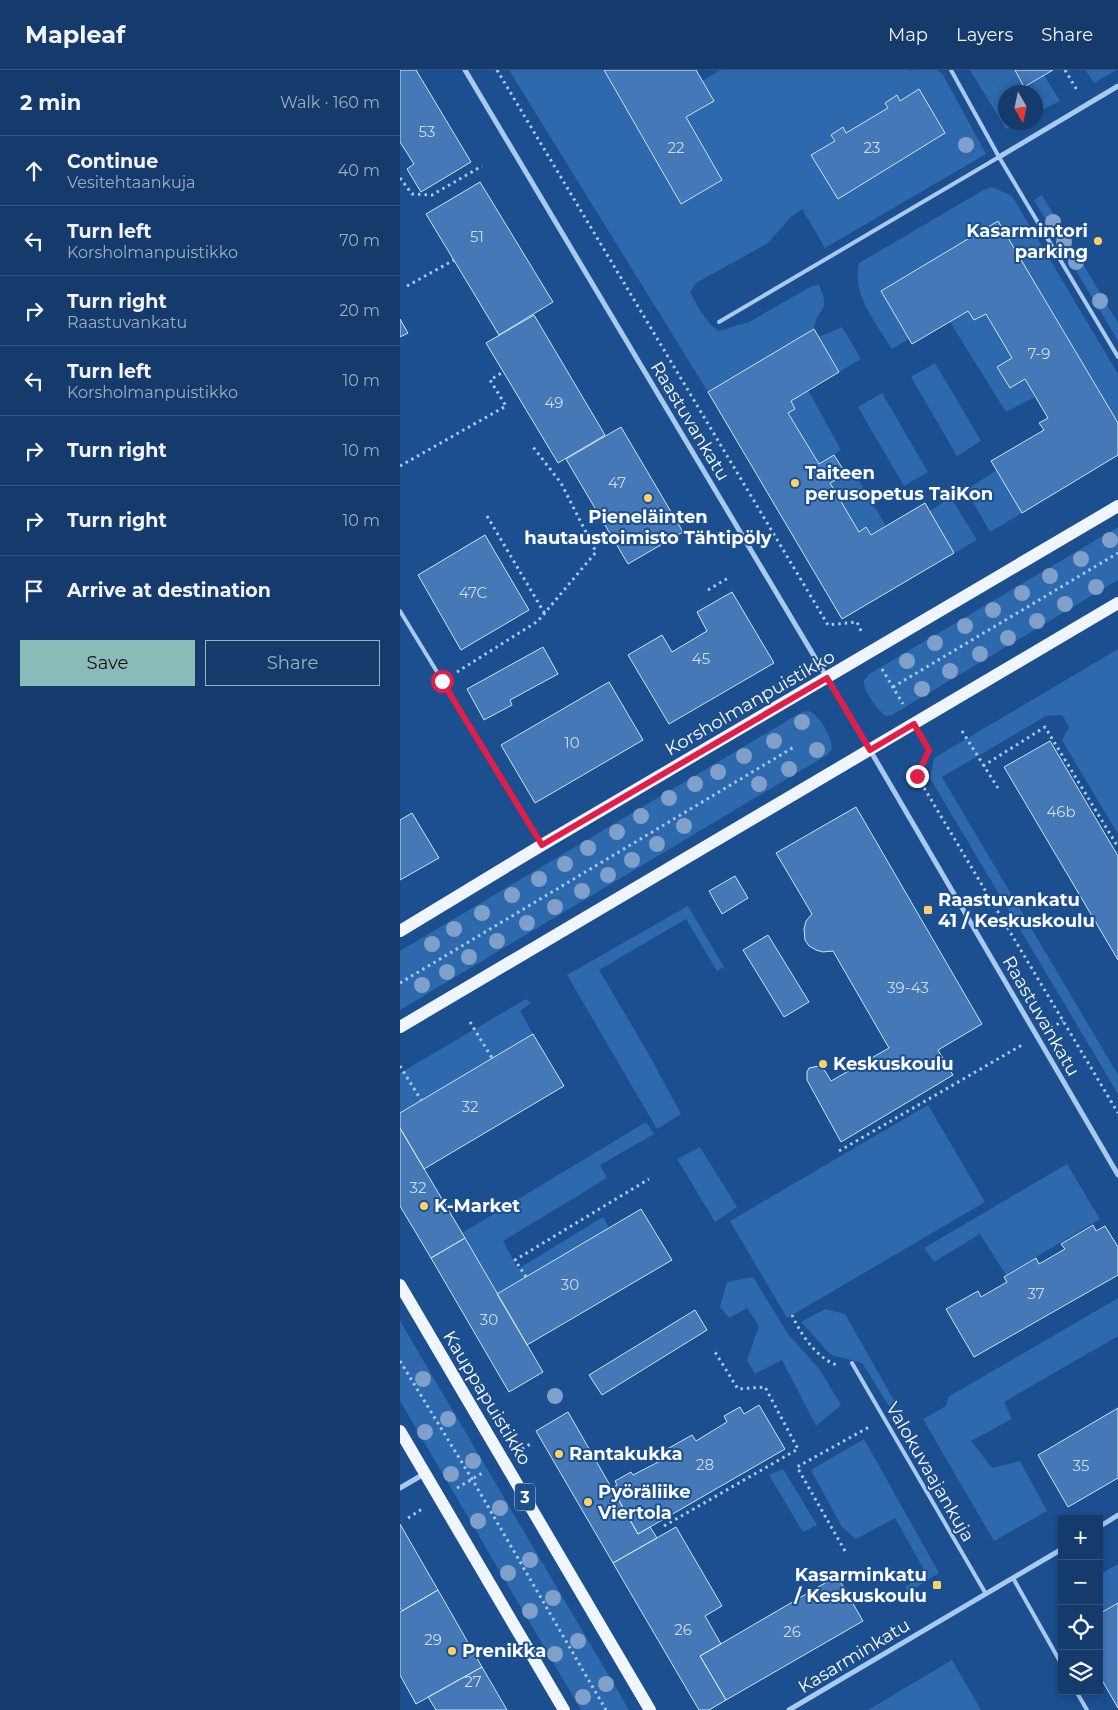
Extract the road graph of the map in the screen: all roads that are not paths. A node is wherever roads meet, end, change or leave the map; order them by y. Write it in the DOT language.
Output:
graph roads {
  1 [pos="465,70"];
  2 [pos="951,70"];
  3 [pos="1118,86"];
  4 [pos="999,158"];
  5 [pos="719,322"];
  6 [pos="1118,357"];
  7 [pos="1118,506"];
  8 [pos="1118,603"];
  9 [pos="400,611"];
  10 [pos="827,678"];
  11 [pos="870,750"];
  12 [pos="542,845"];
  13 [pos="400,931"];
  14 [pos="400,1027"];
  15 [pos="1118,1175"];
  16 [pos="400,1285"];
  17 [pos="852,1363"];
  18 [pos="400,1431"];
  19 [pos="425,1473"];
  20 [pos="400,1488"];
  21 [pos="1118,1515"];
  22 [pos="1103,1524"];
  23 [pos="1058,1551"];
  24 [pos="1013,1578"];
  25 [pos="986,1594"];
  26 [pos="1058,1658"];
  27 [pos="1078,1695"];
  28 [pos="564,1710"];
  29 [pos="650,1710"];
  30 [pos="789,1710"];
  31 [pos="1087,1710"];
  1 -- 10 [label="street, Raastuvankatu"];
  2 -- 4 [label="lane"];
  3 -- 4 [label="street"];
  4 -- 5 [label="lane"];
  4 -- 6 [label="lane"];
  7 -- 10 [label="main road, Korsholmanpuistikko"];
  8 -- 11 [label="main road"];
  9 -- 12 [label="lane"];
  10 -- 11 [label="street, Raastuvankatu"];
  10 -- 12 [label="main road, Korsholmanpuistikko"];
  11 -- 14 [label="main road"];
  11 -- 15 [label="street, Raastuvankatu"];
  12 -- 13 [label="main road, Korsholmanpuistikko"];
  16 -- 29 [label="main road, Kauppapuistikko / 3"];
  17 -- 25 [label="lane, Valokuvaajankuja"];
  18 -- 19 [label="main road"];
  19 -- 20 [label="street"];
  19 -- 28 [label="main road"];
  21 -- 22 [label="street"];
  23 -- 24 [label="street, Kasarminkatu"];
  24 -- 25 [label="street, Kasarminkatu"];
  24 -- 26 [label="lane"];
  25 -- 30 [label="street, Kasarminkatu"];
  27 -- 31 [label="lane"];
}
